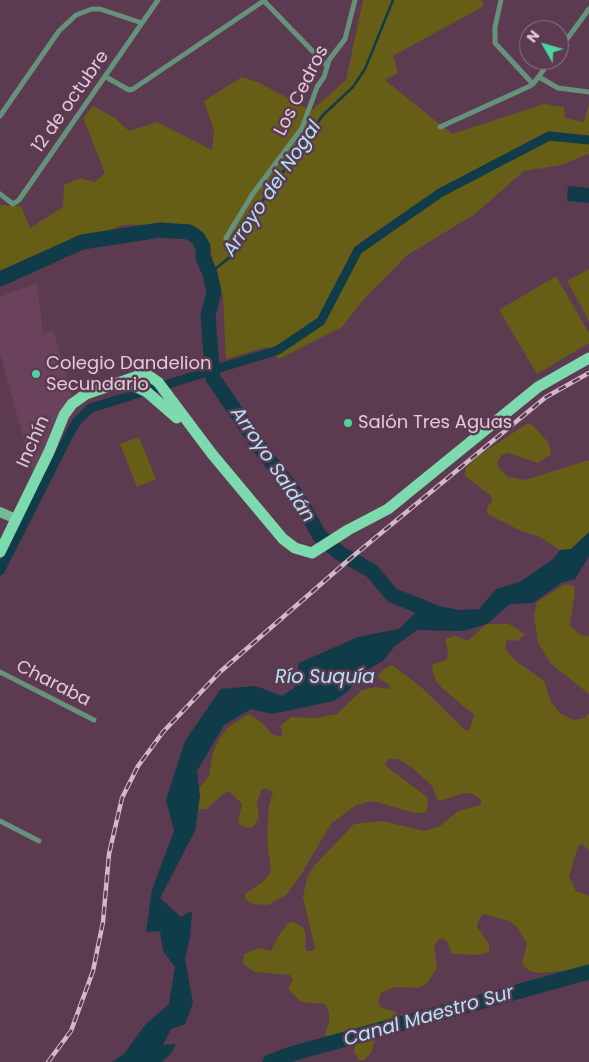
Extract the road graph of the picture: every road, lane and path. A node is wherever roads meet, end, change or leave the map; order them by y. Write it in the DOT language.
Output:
graph roads {
  1 [pos="158,0"];
  2 [pos="265,0"];
  3 [pos="355,0"];
  4 [pos="501,0"];
  5 [pos="589,9"];
  6 [pos="142,23"];
  7 [pos="569,36"];
  8 [pos="328,66"];
  9 [pos="544,70"];
  10 [pos="106,77"];
  11 [pos="539,77"];
  12 [pos="533,84"];
  13 [pos="589,92"];
  14 [pos="1,113"];
  15 [pos="440,127"];
  16 [pos="0,194"];
  17 [pos="226,238"];
  18 [pos="589,358"];
  19 [pos="0,512"];
  20 [pos="16,519"];
  21 [pos="0,552"];
  22 [pos="0,672"];
  23 [pos="94,720"];
  24 [pos="0,821"];
  25 [pos="39,840"];
  1 -- 6 [label="street, 12 de octubre"];
  2 -- 8 [label="street"];
  2 -- 10 [label="street"];
  3 -- 8 [label="street, Los Cedros"];
  4 -- 12 [label="street"];
  5 -- 7 [label="street"];
  6 -- 10 [label="street, 12 de octubre"];
  6 -- 14 [label="street"];
  8 -- 17 [label="street, Los Cedros"];
  9 -- 11 [label="street"];
  10 -- 16 [label="street, 12 de octubre"];
  11 -- 12 [label="street"];
  11 -- 13 [label="street"];
  12 -- 15 [label="street"];
  18 -- 20 [label="main road, Inchín"];
  19 -- 20 [label="main road"];
  20 -- 21 [label="main road, Inchín"];
  22 -- 23 [label="street, Charaba"];
  24 -- 25 [label="street"];
}
